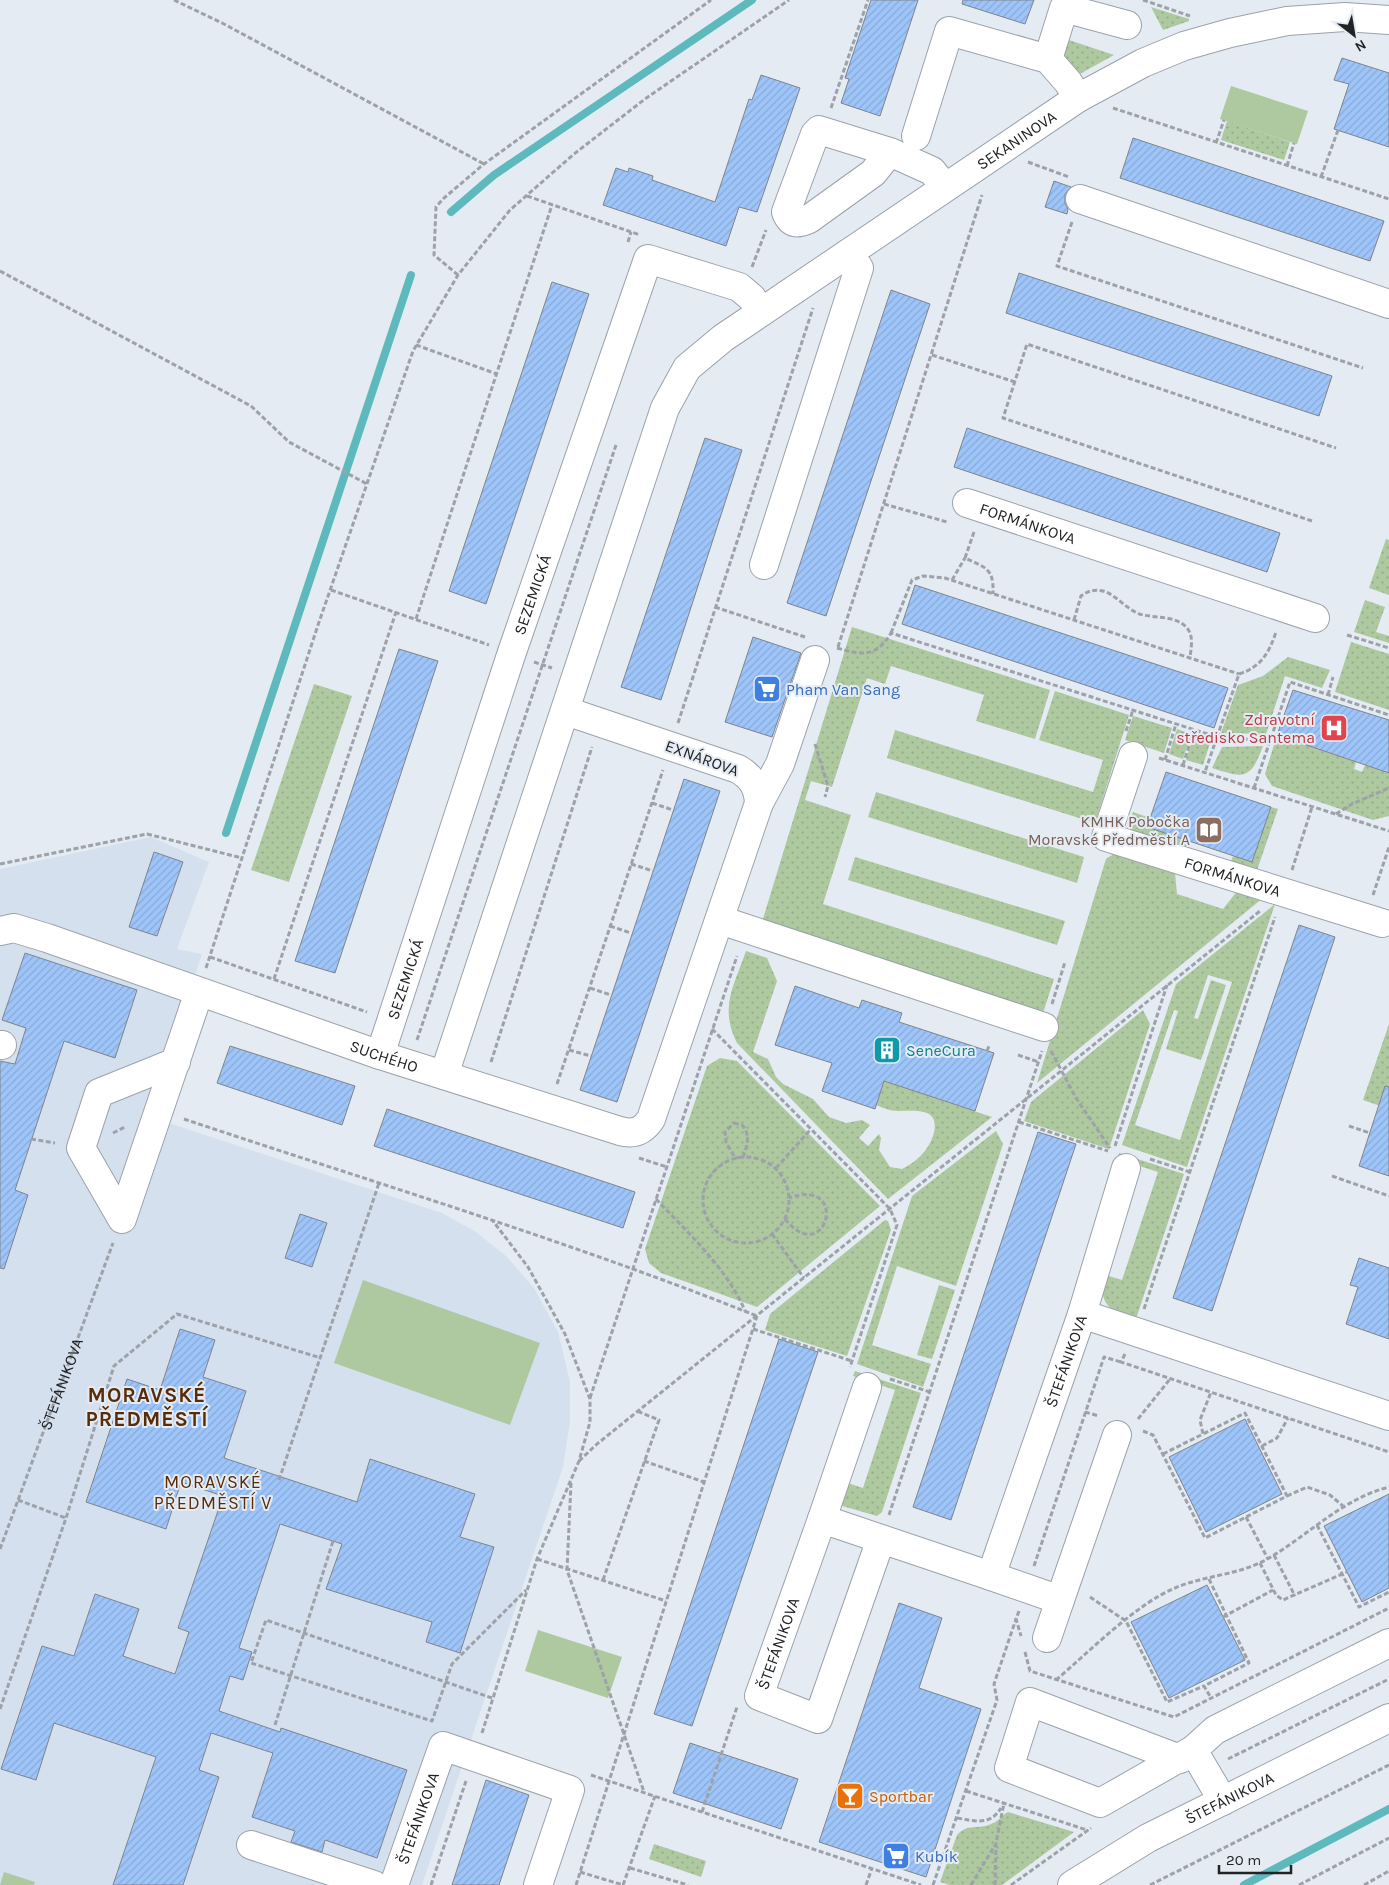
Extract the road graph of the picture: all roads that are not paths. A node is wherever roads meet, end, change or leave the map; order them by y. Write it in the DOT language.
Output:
graph roads {
  1 [pos="1389,20"];
  2 [pos="1127,25"];
  3 [pos="1048,59"];
  4 [pos="1078,98"];
  5 [pos="916,136"];
  6 [pos="890,152"];
  7 [pos="945,187"];
  8 [pos="1080,199"];
  9 [pos="849,252"];
  10 [pos="1389,304"];
  11 [pos="761,312"];
  12 [pos="974,506"];
  13 [pos="764,565"];
  14 [pos="1315,618"];
  15 [pos="822,648"];
  16 [pos="566,711"];
  17 [pos="1128,748"];
  18 [pos="759,803"];
  19 [pos="720,920"];
  20 [pos="1382,923"];
  21 [pos="0,931"];
  22 [pos="198,992"];
  23 [pos="1046,1035"];
  24 [pos="380,1055"];
  25 [pos="176,1062"];
  26 [pos="444,1075"];
  27 [pos="1120,1160"];
  28 [pos="1082,1314"];
  29 [pos="866,1387"];
  30 [pos="1389,1416"];
  31 [pos="1123,1426"];
  32 [pos="822,1519"];
  33 [pos="881,1539"];
  34 [pos="991,1576"];
  35 [pos="1060,1600"];
  36 [pos="1047,1638"];
  37 [pos="1389,1643"];
  38 [pos="1389,1718"];
  39 [pos="1187,1754"];
  40 [pos="1223,1801"];
  41 [pos="251,1845"];
  42 [pos="374,1885"];
  43 [pos="394,1885"];
  44 [pos="538,1885"];
  45 [pos="1072,1885"];
  1 -- 4 [label="street, SEKANINOVA"];
  2 -- 3 [label="street"];
  3 -- 4 [label="street"];
  3 -- 5 [label="street"];
  4 -- 7 [label="street, SEKANINOVA"];
  6 -- 7 [label="street"];
  7 -- 9 [label="street, SEKANINOVA"];
  8 -- 10 [label="street"];
  9 -- 11 [label="street, SEKANINOVA"];
  9 -- 13 [label="street"];
  11 -- 16 [label="street, SEKANINOVA"];
  11 -- 24 [label="street, SEZEMICKÁ"];
  12 -- 14 [label="street, FORMÁNKOVA"];
  15 -- 18 [label="street"];
  16 -- 18 [label="street, EXNÁROVA"];
  16 -- 26 [label="street"];
  17 -- 20 [label="street, FORMÁNKOVA"];
  18 -- 19 [label="street"];
  19 -- 23 [label="street"];
  19 -- 26 [label="street, SUCHÉHO"];
  21 -- 22 [label="street, SUCHÉHO"];
  22 -- 24 [label="street, SUCHÉHO"];
  22 -- 25 [label="street"];
  24 -- 26 [label="street, SUCHÉHO"];
  25 -- 25 [label="street"];
  27 -- 28 [label="street"];
  28 -- 30 [label="street, ŠTEFÁNIKOVA"];
  28 -- 34 [label="street, ŠTEFÁNIKOVA"];
  29 -- 32 [label="street, ŠTEFÁNIKOVA"];
  31 -- 35 [label="street"];
  32 -- 33 [label="street"];
  32 -- 33 [label="street, ŠTEFÁNIKOVA"];
  33 -- 34 [label="street"];
  34 -- 35 [label="street"];
  35 -- 36 [label="street"];
  37 -- 39 [label="street"];
  38 -- 40 [label="street, ŠTEFÁNIKOVA"];
  39 -- 39 [label="street"];
  39 -- 40 [label="street"];
  40 -- 45 [label="street, ŠTEFÁNIKOVA"];
  41 -- 42 [label="street"];
  43 -- 44 [label="street, ŠTEFÁNIKOVA"];
}
